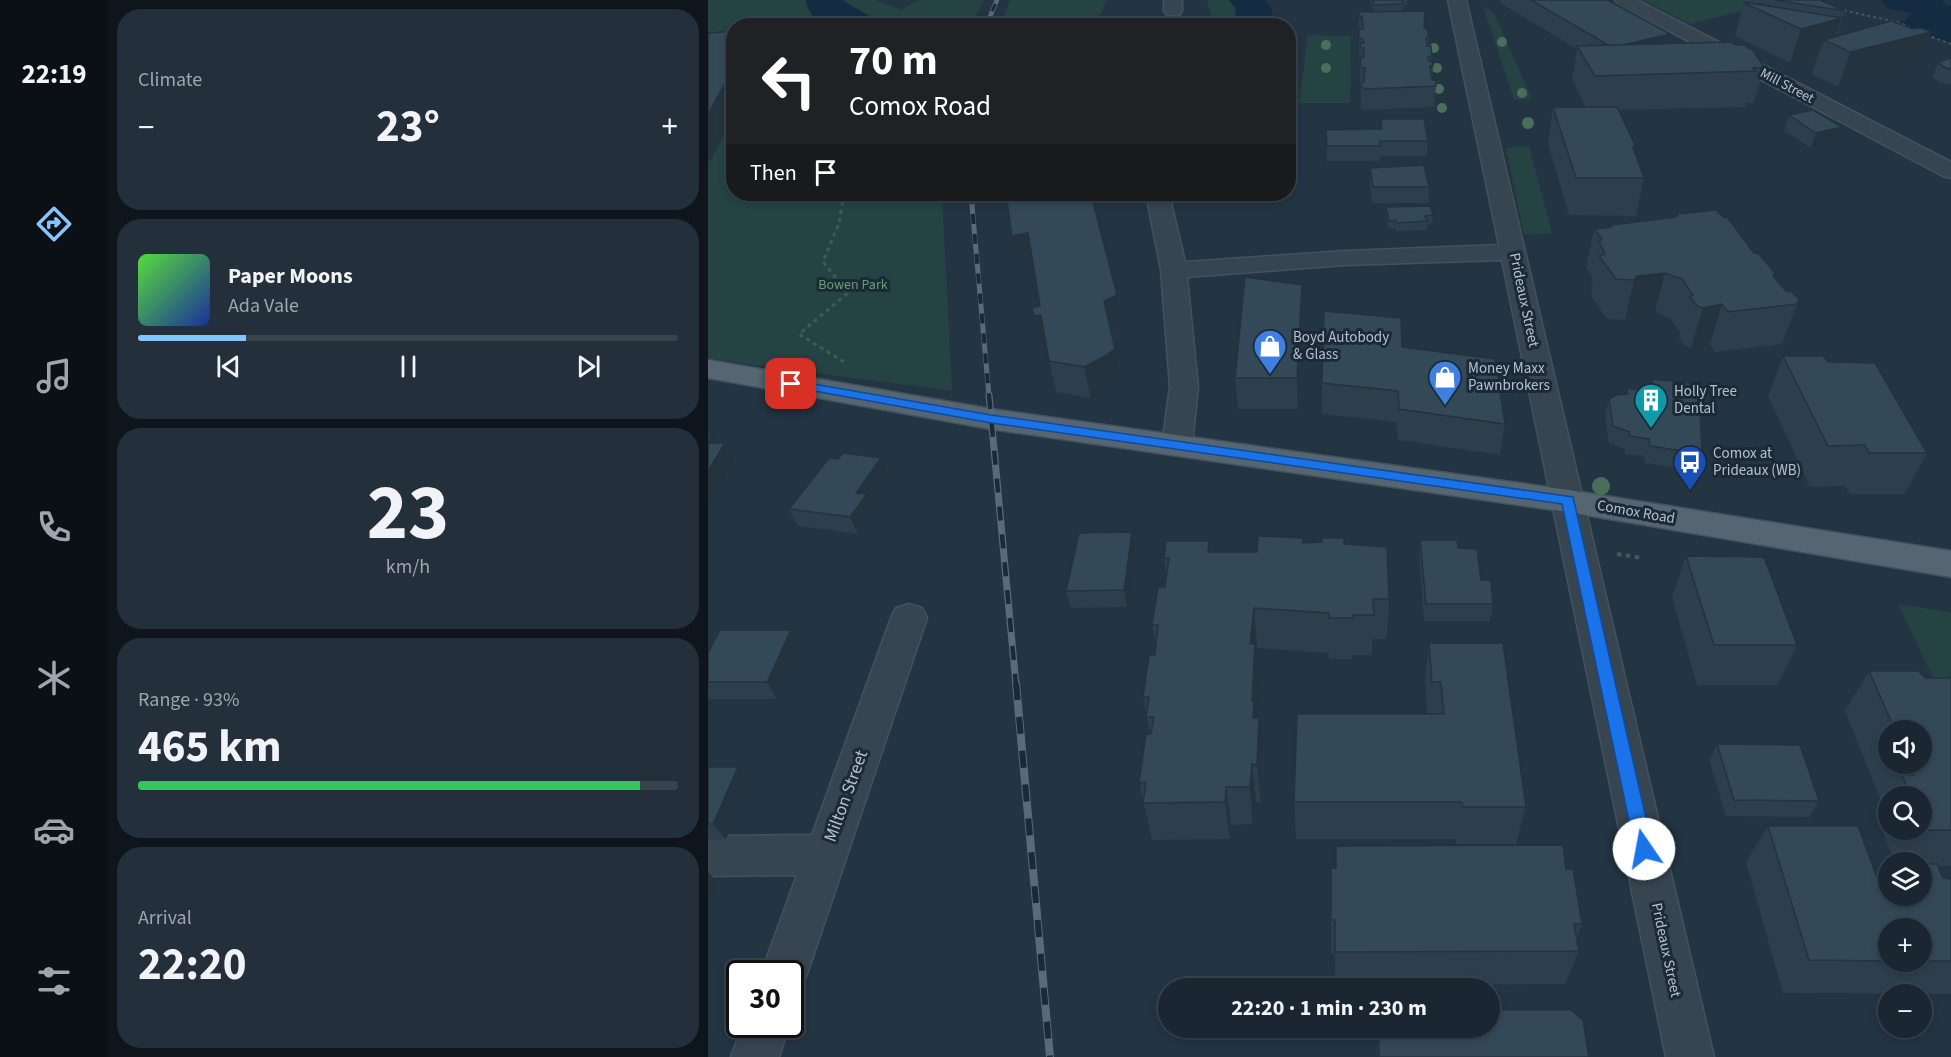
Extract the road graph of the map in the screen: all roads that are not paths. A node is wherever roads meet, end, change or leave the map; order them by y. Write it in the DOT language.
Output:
graph roads {
  1 [pos="1456,0"];
  2 [pos="1624,0"];
  3 [pos="1951,171"];
  4 [pos="1159,201"];
  5 [pos="1513,252"];
  6 [pos="1174,270"];
  7 [pos="708,369"];
  8 [pos="708,388"];
  9 [pos="963,414"];
  10 [pos="1177,445"];
  11 [pos="1568,501"];
  12 [pos="1951,564"];
  13 [pos="909,618"];
  14 [pos="825,855"];
  15 [pos="708,856"];
  16 [pos="789,960"];
  17 [pos="762,1038"];
  18 [pos="755,1057"];
  19 [pos="1690,1057"];
  1 -- 5 [label="street, Prideaux Street"];
  2 -- 3 [label="street, Mill Street"];
  4 -- 6 [label="street"];
  5 -- 6 [label="street"];
  5 -- 11 [label="street, Prideaux Street"];
  6 -- 10 [label="street"];
  7 -- 9 [label="main road, Comox Road"];
  8 -- 9 [label="main road, Comox Road"];
  9 -- 10 [label="main road, Comox Road"];
  10 -- 11 [label="main road, Comox Road"];
  11 -- 12 [label="main road, Comox Road"];
  11 -- 19 [label="street, Prideaux Street"];
  13 -- 14 [label="street, Milton Street"];
  14 -- 15 [label="street"];
  14 -- 16 [label="street, Milton Street"];
  17 -- 18 [label="street"];
}
